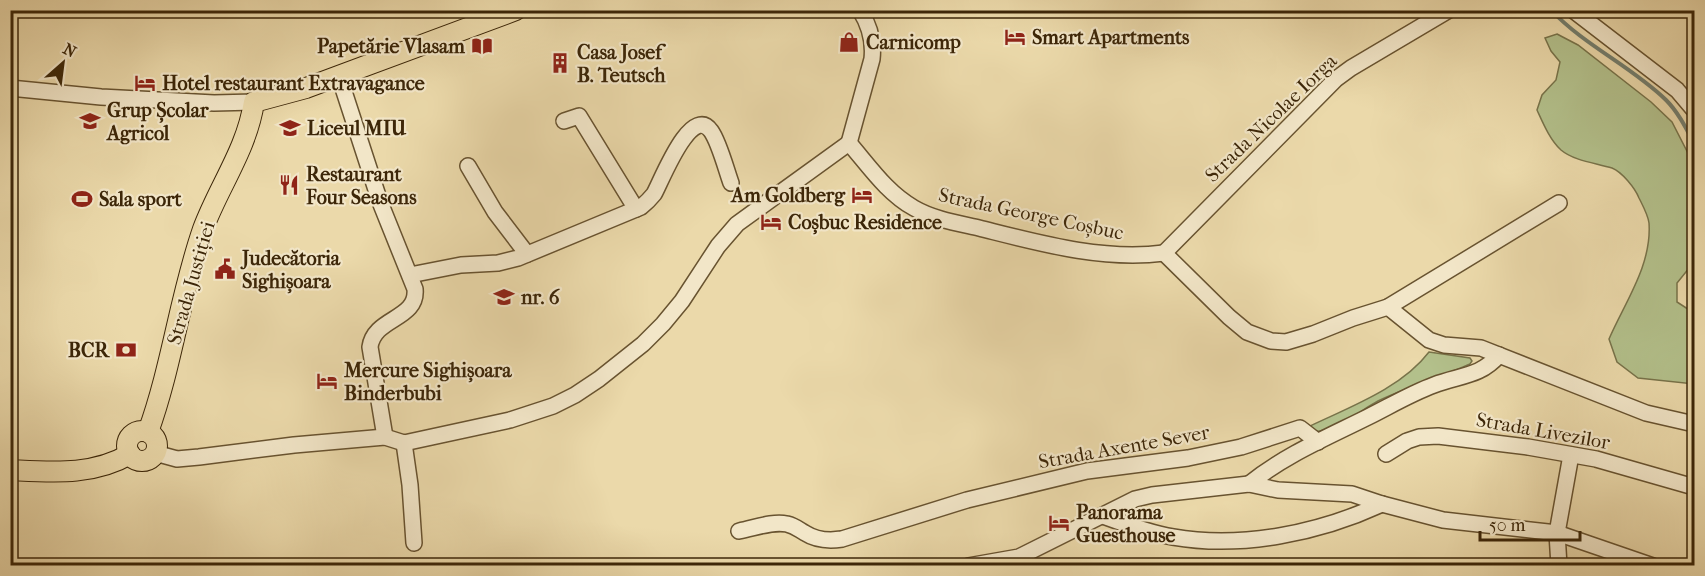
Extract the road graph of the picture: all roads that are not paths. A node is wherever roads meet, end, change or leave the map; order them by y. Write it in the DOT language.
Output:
graph roads {
  1 [pos="516,10"];
  2 [pos="860,10"];
  3 [pos="1449,10"];
  4 [pos="1573,10"];
  5 [pos="339,76"];
  6 [pos="10,88"];
  7 [pos="101,97"];
  8 [pos="10,99"];
  9 [pos="254,102"];
  10 [pos="1695,110"];
  11 [pos="564,121"];
  12 [pos="849,143"];
  13 [pos="468,166"];
  14 [pos="731,183"];
  15 [pos="1559,203"];
  16 [pos="636,209"];
  17 [pos="1164,253"];
  18 [pos="527,254"];
  19 [pos="410,275"];
  20 [pos="1388,308"];
  21 [pos="1499,355"];
  22 [pos="1695,424"];
  23 [pos="148,432"];
  24 [pos="385,437"];
  25 [pos="1318,441"];
  26 [pos="404,443"];
  27 [pos="155,453"];
  28 [pos="130,454"];
  29 [pos="1386,454"];
  30 [pos="1571,455"];
  31 [pos="10,470"];
  32 [pos="1249,484"];
  33 [pos="1695,487"];
  34 [pos="1382,504"];
  35 [pos="1103,516"];
  36 [pos="740,531"];
  37 [pos="1557,533"];
  38 [pos="414,543"];
  39 [pos="1024,561"];
  40 [pos="968,566"];
  41 [pos="1559,566"];
  42 [pos="1653,566"];
  1 -- 5 [label="main road"];
  2 -- 12 [label="street"];
  3 -- 17 [label="street, Strada Nicolae Iorga"];
  4 -- 10 [label="street"];
  5 -- 9 [label="main road"];
  5 -- 19 [label="street"];
  6 -- 7 [label="street"];
  7 -- 8 [label="street"];
  7 -- 9 [label="street"];
  9 -- 23 [label="main road, Strada Justiției"];
  11 -- 16 [label="street"];
  12 -- 17 [label="street, Strada George Coșbuc"];
  12 -- 26 [label="street"];
  13 -- 18 [label="street"];
  14 -- 16 [label="street"];
  15 -- 20 [label="street"];
  16 -- 18 [label="street"];
  17 -- 20 [label="street"];
  18 -- 19 [label="street"];
  19 -- 24 [label="street"];
  20 -- 21 [label="street"];
  21 -- 22 [label="street"];
  21 -- 25 [label="street"];
  23 -- 27 [label="main road"];
  23 -- 28 [label="main road"];
  24 -- 26 [label="street"];
  24 -- 27 [label="street"];
  25 -- 32 [label="street"];
  25 -- 36 [label="street, Strada Axente Sever"];
  26 -- 38 [label="street"];
  27 -- 28 [label="main road"];
  28 -- 31 [label="main road"];
  29 -- 30 [label="street, Strada Livezilor"];
  30 -- 33 [label="street, Strada Livezilor"];
  30 -- 37 [label="street"];
  32 -- 34 [label="street"];
  32 -- 35 [label="street"];
  34 -- 35 [label="street"];
  34 -- 37 [label="street"];
  35 -- 39 [label="street"];
  37 -- 41 [label="street"];
  37 -- 42 [label="street"];
  39 -- 40 [label="street"];
}
